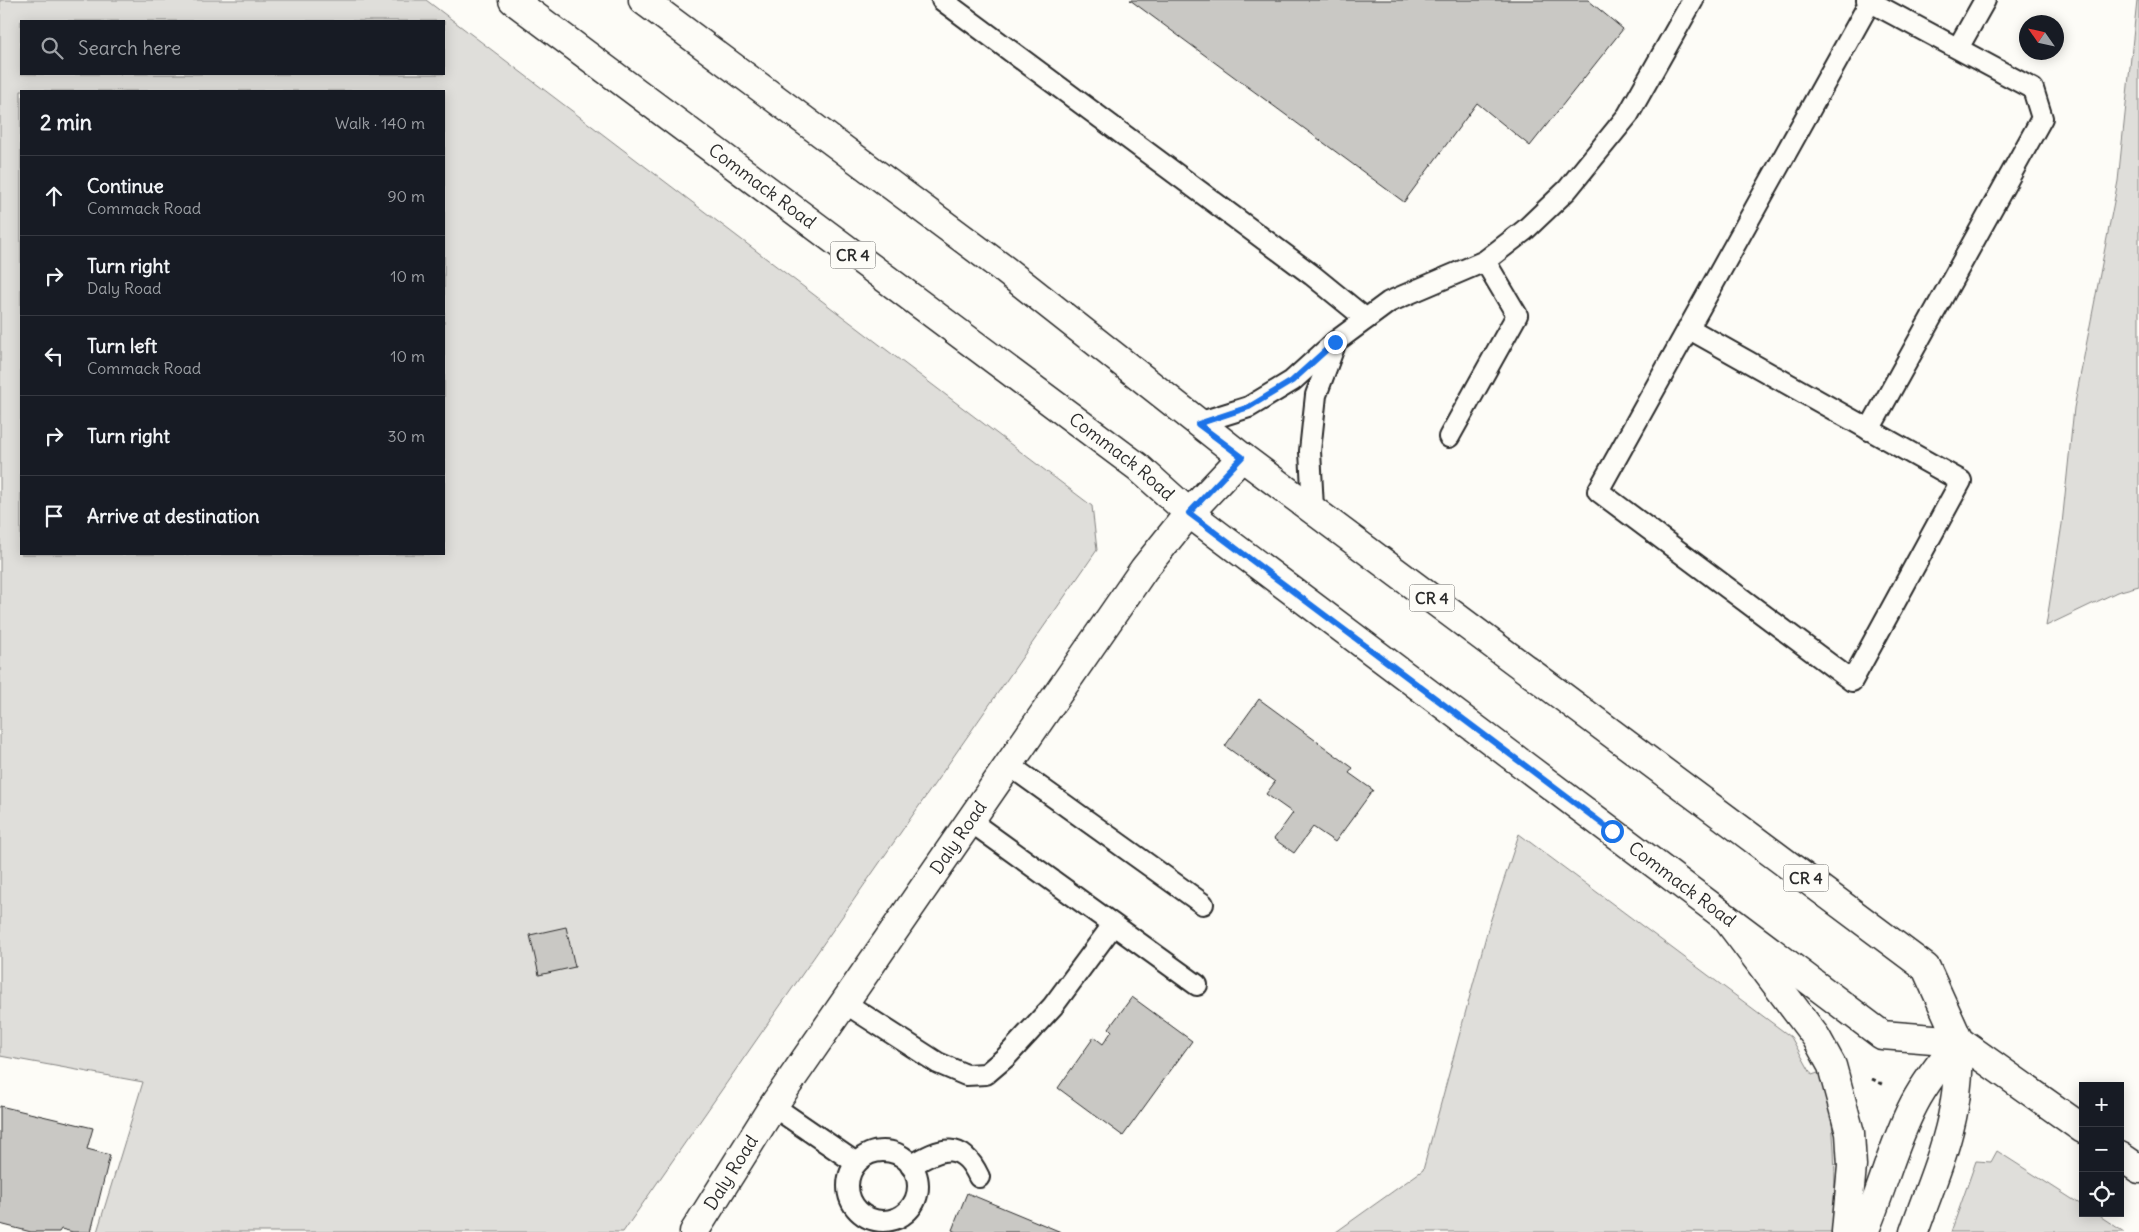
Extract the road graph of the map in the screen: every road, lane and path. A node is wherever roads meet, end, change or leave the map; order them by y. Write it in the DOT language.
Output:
graph roads {
  1 [pos="513,0"];
  2 [pos="643,0"];
  3 [pos="942,0"];
  4 [pos="1693,0"];
  5 [pos="1985,0"];
  6 [pos="1870,1"];
  7 [pos="1958,48"];
  8 [pos="1485,261"];
  9 [pos="1366,319"];
  10 [pos="1688,328"];
  11 [pos="1335,342"];
  12 [pos="1198,424"];
  13 [pos="1869,430"];
  14 [pos="1449,437"];
  15 [pos="1242,457"];
  16 [pos="1313,508"];
  17 [pos="1189,513"];
  18 [pos="1009,765"];
  19 [pos="970,821"];
  20 [pos="1203,904"];
  21 [pos="1726,918"];
  22 [pos="1113,925"];
  23 [pos="1197,985"];
  24 [pos="845,1003"];
  25 [pos="1958,1041"];
  26 [pos="1868,1077"];
  27 [pos="1892,1088"];
  28 [pos="773,1106"];
  29 [pos="2080,1127"];
  30 [pos="2124,1159"];
  31 [pos="856,1163"];
  32 [pos="911,1166"];
  33 [pos="2139,1169"];
  34 [pos="978,1177"];
  35 [pos="694,1232"];
  36 [pos="1846,1232"];
  37 [pos="1864,1232"];
  38 [pos="1914,1232"];
  1 -- 17 [label="main road, Commack Road / CR 4"];
  2 -- 12 [label="main road, CR 4"];
  3 -- 9 [label="lane"];
  4 -- 8 [label="lane"];
  5 -- 7 [label="lane"];
  6 -- 7 [label="lane"];
  6 -- 10 [label="lane"];
  7 -- 13 [label="lane"];
  8 -- 9 [label="lane"];
  8 -- 14 [label="lane"];
  9 -- 11 [label="lane"];
  10 -- 13 [label="lane"];
  10 -- 13 [label="lane"];
  11 -- 12 [label="lane"];
  11 -- 16 [label="lane"];
  12 -- 15 [label="main road, CR 4"];
  15 -- 16 [label="main road, CR 4"];
  15 -- 17 [label="main road, Daly Road"];
  16 -- 25 [label="main road, CR 4"];
  17 -- 18 [label="main road, Daly Road"];
  17 -- 21 [label="main road, Commack Road / CR 4"];
  18 -- 19 [label="main road, Daly Road"];
  18 -- 20 [label="lane"];
  19 -- 22 [label="lane"];
  19 -- 24 [label="main road, Daly Road"];
  21 -- 25 [label="main road, Commack Road / CR 4"];
  21 -- 36 [label="main road"];
  22 -- 23 [label="lane"];
  22 -- 24 [label="lane"];
  24 -- 28 [label="main road, Daly Road"];
  25 -- 29 [label="main road"];
  25 -- 37 [label="main road"];
  25 -- 38 [label="main road"];
  26 -- 27 [label="path"];
  28 -- 31 [label="lane"];
  28 -- 35 [label="main road, Daly Road"];
  30 -- 33 [label="main road"];
  31 -- 32 [label="lane"];
  31 -- 32 [label="lane"];
  32 -- 34 [label="lane"];
}
